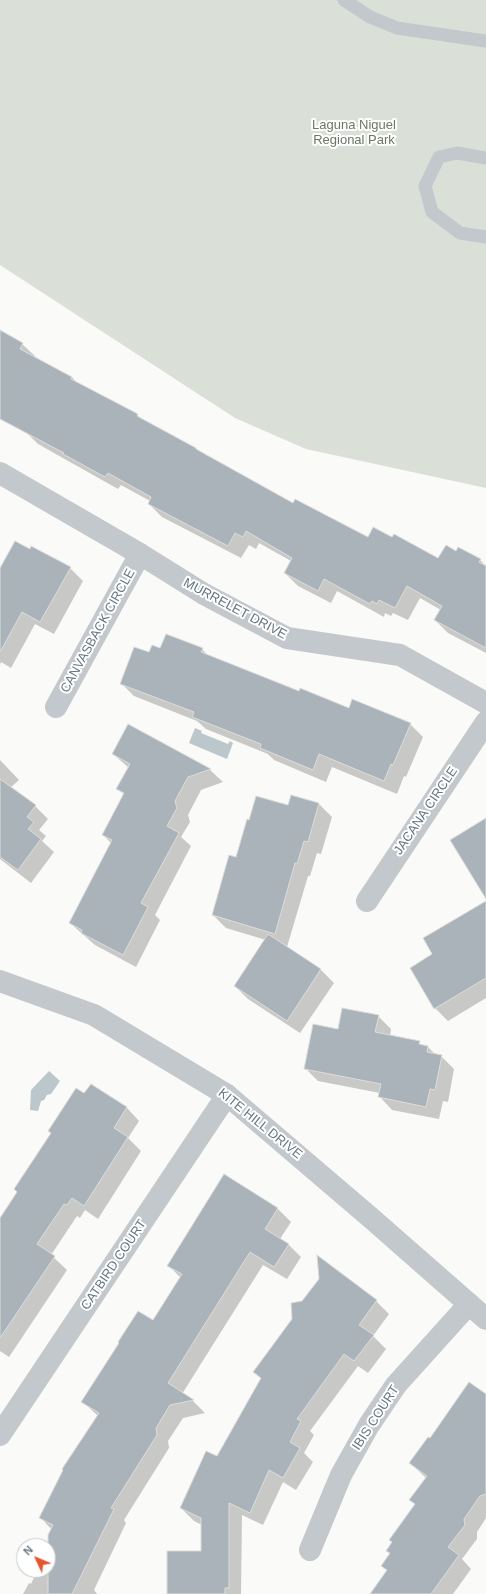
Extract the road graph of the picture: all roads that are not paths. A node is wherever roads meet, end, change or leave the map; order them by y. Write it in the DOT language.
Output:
graph roads {
  1 [pos="344,0"];
  2 [pos="486,41"];
  3 [pos="486,158"];
  4 [pos="486,237"];
  5 [pos="0,472"];
  6 [pos="140,554"];
  7 [pos="486,704"];
  8 [pos="56,707"];
  9 [pos="486,722"];
  10 [pos="367,901"];
  11 [pos="0,981"];
  12 [pos="227,1095"];
  13 [pos="469,1304"];
  14 [pos="486,1319"];
  15 [pos="0,1434"];
  16 [pos="310,1550"];
  1 -- 2 [label="lane"];
  3 -- 4 [label="lane"];
  5 -- 6 [label="street, MURRELET DRIVE"];
  6 -- 7 [label="street, MURRELET DRIVE"];
  6 -- 8 [label="street, CANVASBACK CIRCLE"];
  9 -- 10 [label="street, JACANA CIRCLE"];
  11 -- 12 [label="street, KITE HILL DRIVE"];
  12 -- 13 [label="street, KITE HILL DRIVE"];
  12 -- 15 [label="street, CATBIRD COURT"];
  13 -- 14 [label="street, KITE HILL DRIVE"];
  13 -- 16 [label="street, IBIS COURT"];
}
